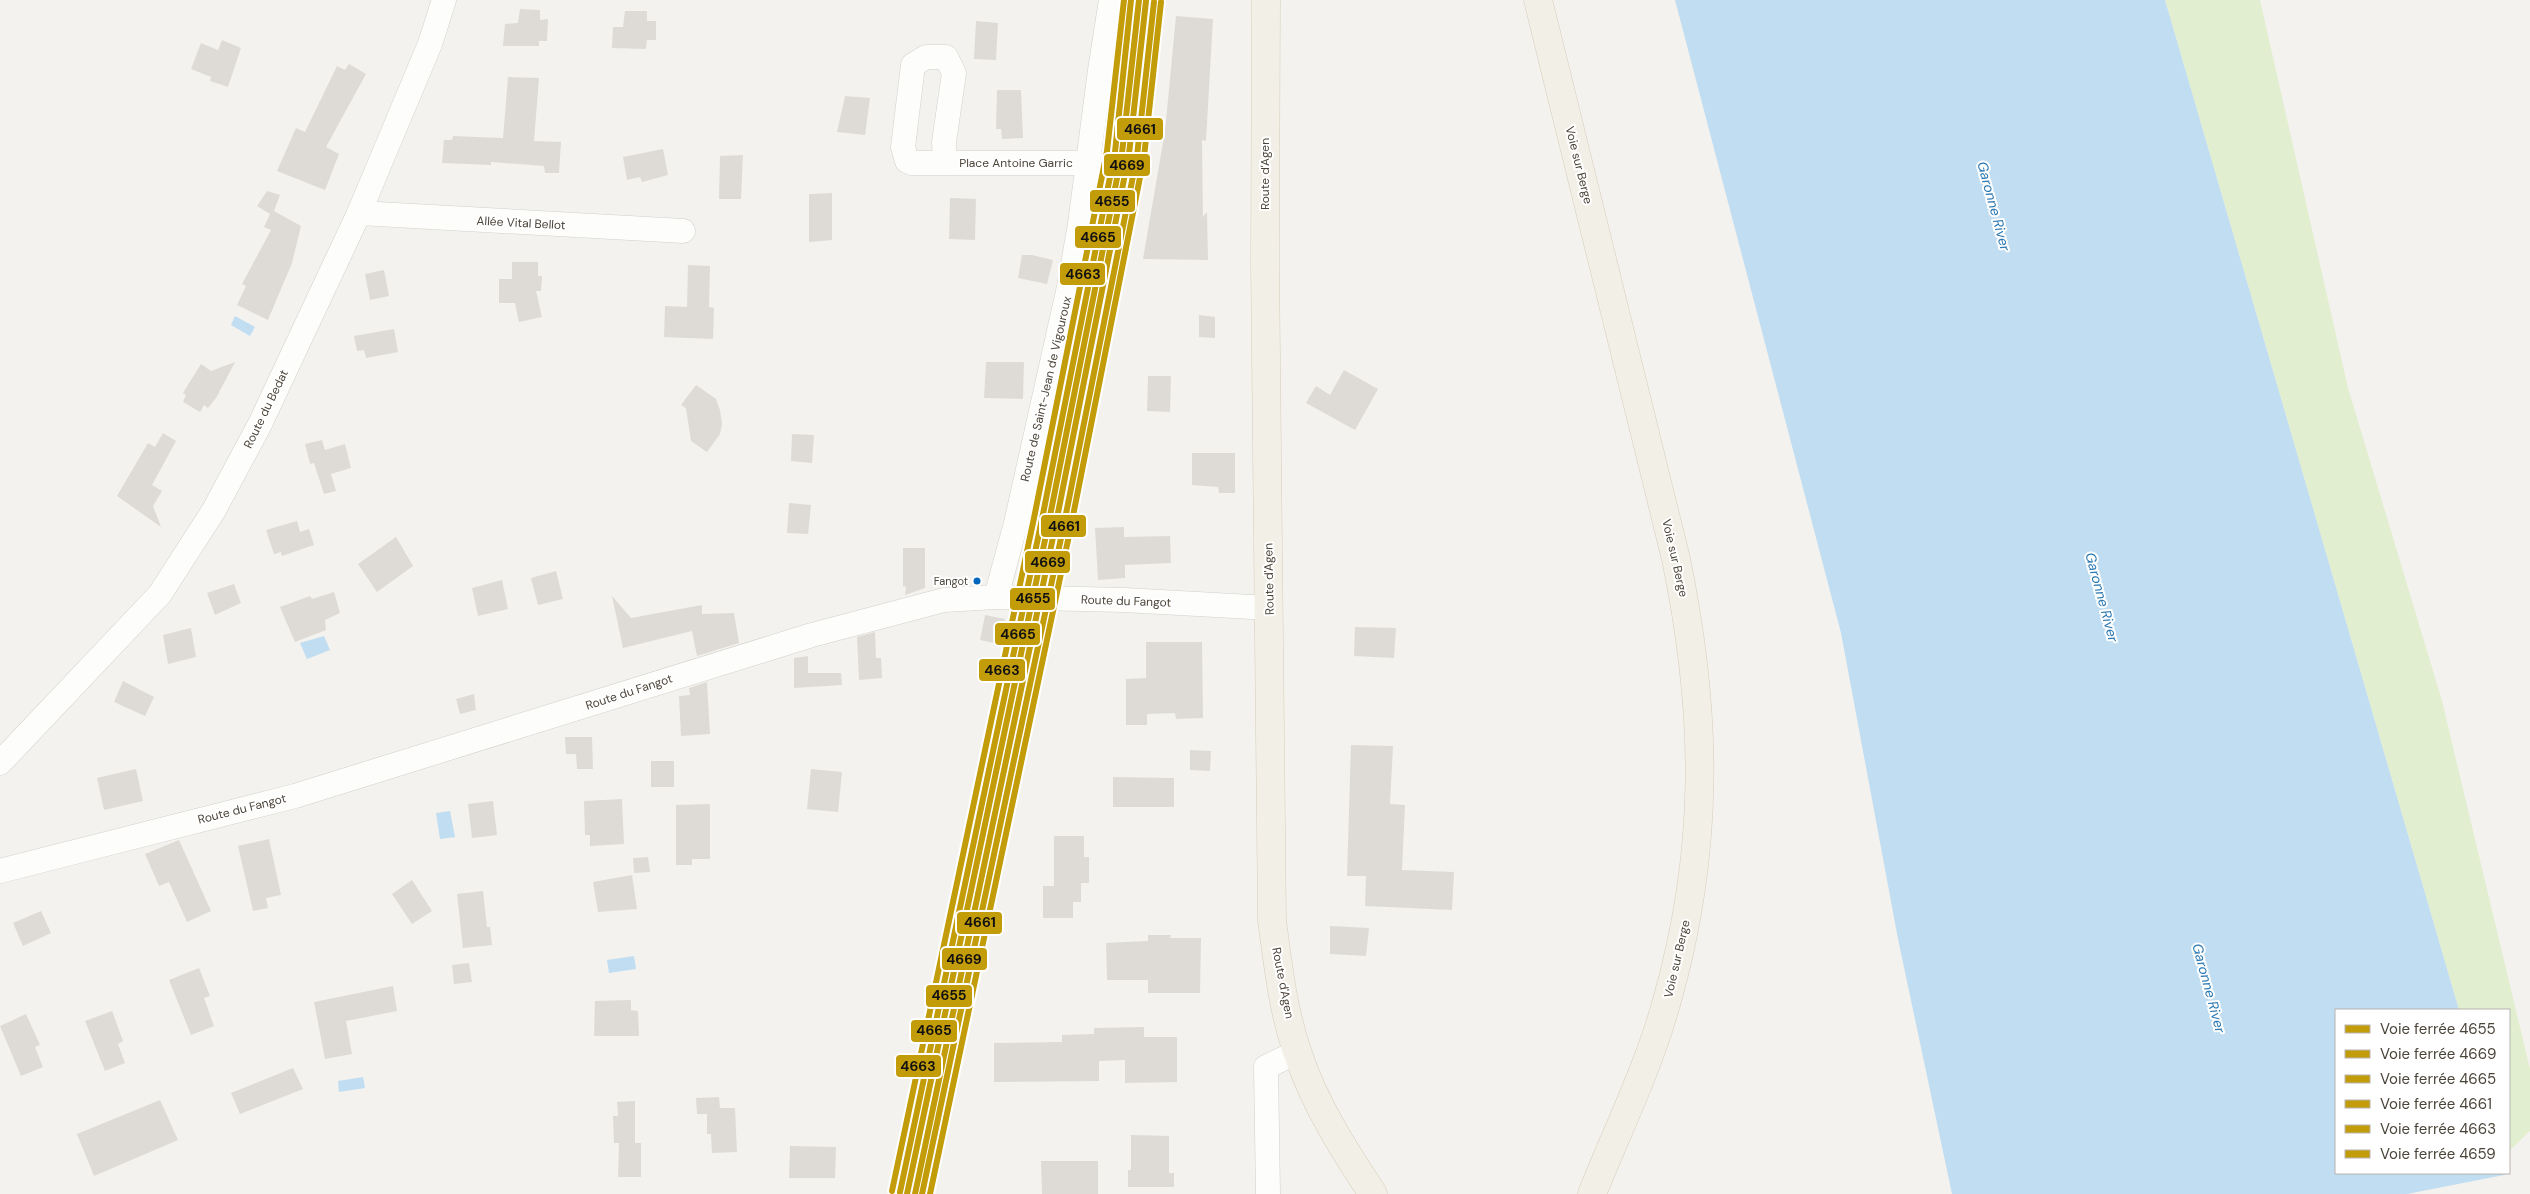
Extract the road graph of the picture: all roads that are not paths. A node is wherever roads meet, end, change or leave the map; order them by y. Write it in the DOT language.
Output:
graph roads {
  1 [pos="444,0"];
  2 [pos="1111,0"];
  3 [pos="1266,0"];
  4 [pos="1538,0"];
  5 [pos="946,163"];
  6 [pos="1087,163"];
  7 [pos="359,213"];
  8 [pos="683,231"];
  9 [pos="996,597"];
  10 [pos="1270,608"];
  11 [pos="0,762"];
  12 [pos="0,871"];
  13 [pos="1297,1052"];
  14 [pos="1622,1119"];
  15 [pos="1342,1146"];
  16 [pos="1268,1194"];
  17 [pos="1360,1194"];
  18 [pos="1374,1194"];
  19 [pos="1577,1194"];
  20 [pos="1592,1194"];
  1 -- 7 [label="street, Route du Bedat"];
  2 -- 6 [label="street, Route de Saint-Jean de Vigouroux"];
  3 -- 10 [label="main road, Route d'Agen"];
  4 -- 14 [label="main road, Voie sur Berge"];
  5 -- 6 [label="street, Place Antoine Garric"];
  6 -- 9 [label="street, Route de Saint-Jean de Vigouroux"];
  7 -- 8 [label="street, Allée Vital Bellot"];
  7 -- 11 [label="street, Route du Bedat"];
  9 -- 10 [label="street, Route du Fangot"];
  9 -- 12 [label="street, Route du Fangot"];
  10 -- 13 [label="main road, Route d'Agen"];
  13 -- 15 [label="main road, Route d'Agen"];
  13 -- 16 [label="street"];
  14 -- 19 [label="main road"];
  14 -- 20 [label="main road"];
  15 -- 17 [label="main road, Route d'Agen"];
  15 -- 18 [label="main road, Route d'Agen"];
}
